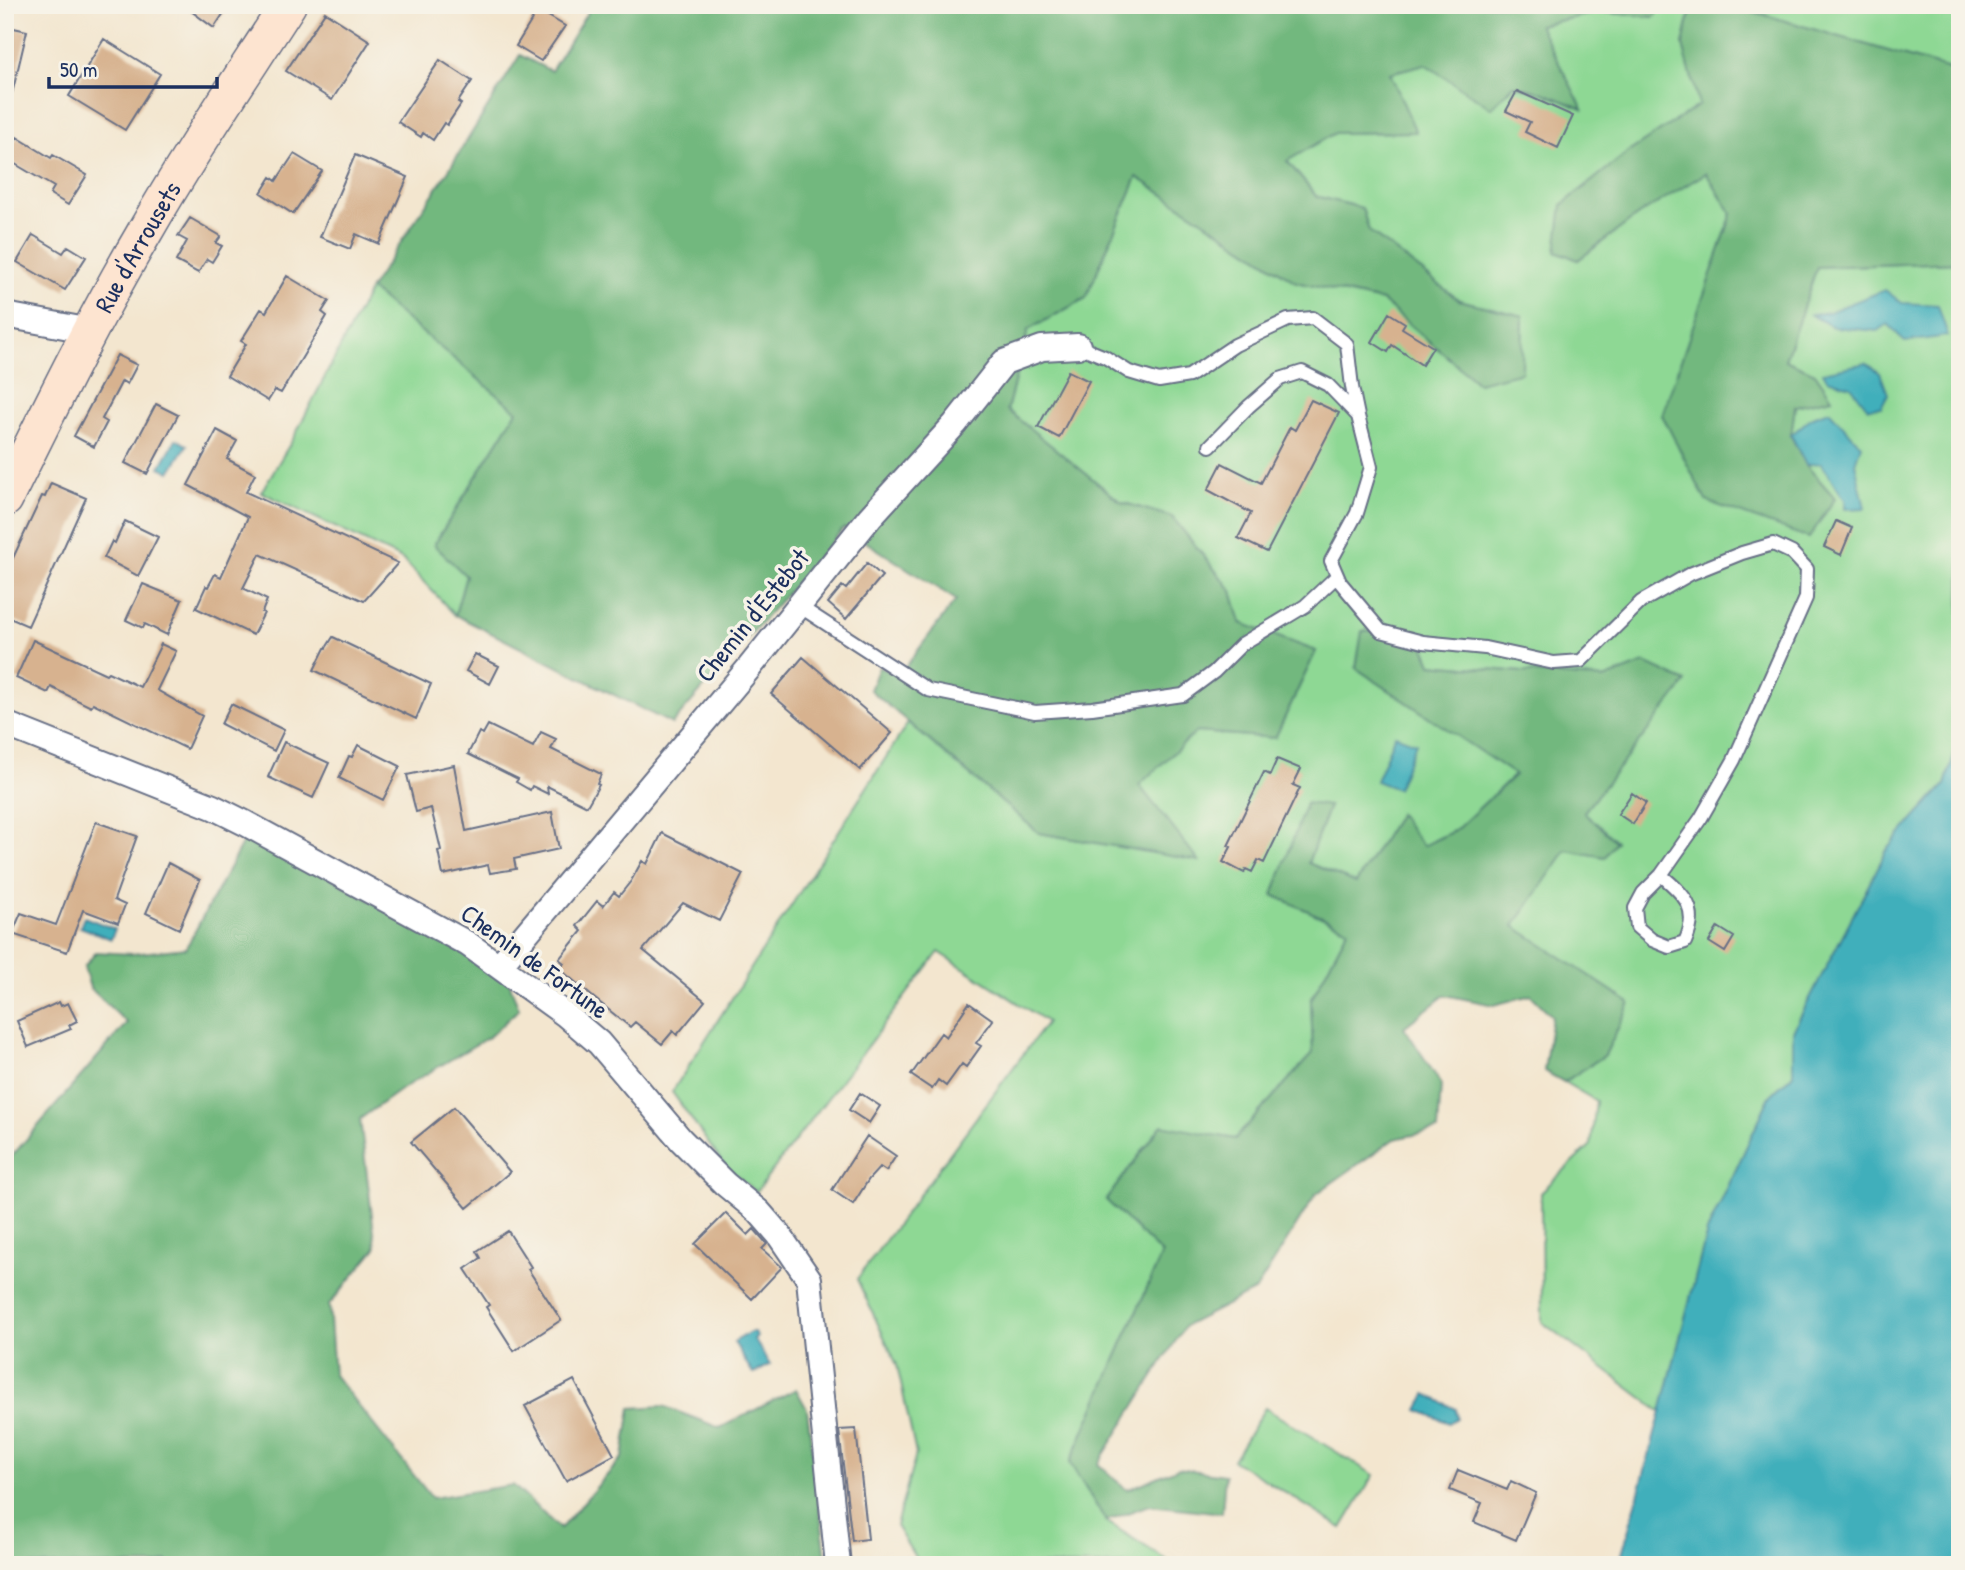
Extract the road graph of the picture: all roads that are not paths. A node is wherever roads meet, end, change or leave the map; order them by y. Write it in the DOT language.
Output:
graph roads {
  1 [pos="288,5"];
  2 [pos="5,315"];
  3 [pos="91,331"];
  4 [pos="1078,346"];
  5 [pos="1358,416"];
  6 [pos="1210,446"];
  7 [pos="5,499"];
  8 [pos="1337,576"];
  9 [pos="799,606"];
  10 [pos="5,724"];
  11 [pos="1661,875"];
  12 [pos="499,966"];
  13 [pos="838,1565"];
  1 -- 3 [label="main road, Rue d'Arrousets"];
  2 -- 3 [label="street"];
  3 -- 7 [label="main road, Rue d'Arrousets"];
  4 -- 5 [label="lane"];
  4 -- 9 [label="street, Chemin d'Estebot"];
  5 -- 6 [label="lane"];
  5 -- 8 [label="lane"];
  8 -- 9 [label="lane"];
  8 -- 11 [label="lane"];
  9 -- 12 [label="street, Chemin d'Estebot"];
  10 -- 12 [label="street, Chemin de Fortune"];
  11 -- 11 [label="lane"];
  12 -- 13 [label="street, Chemin de Fortune"];
}
